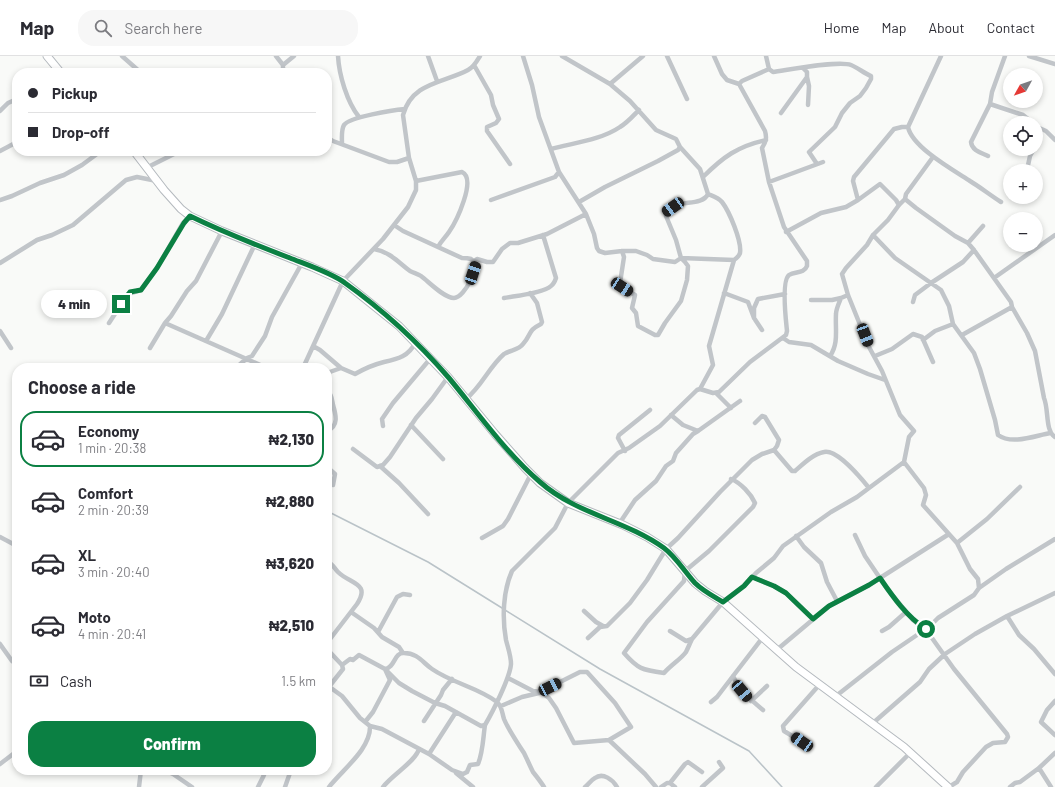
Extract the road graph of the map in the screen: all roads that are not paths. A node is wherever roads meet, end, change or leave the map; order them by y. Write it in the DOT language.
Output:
graph roads {
  1 [pos="47,56"];
  2 [pos="123,56"];
  3 [pos="276,56"];
  4 [pos="294,56"];
  5 [pos="338,56"];
  6 [pos="428,56"];
  7 [pos="480,56"];
  8 [pos="523,56"];
  9 [pos="643,56"];
  10 [pos="667,56"];
  11 [pos="714,56"];
  12 [pos="766,56"];
  13 [pos="941,56"];
  14 [pos="1005,56"];
  15 [pos="1029,56"];
  16 [pos="564,57"];
  17 [pos="1055,64"];
  18 [pos="283,65"];
  19 [pos="474,65"];
  20 [pos="55,68"];
  21 [pos="134,68"];
  22 [pos="803,68"];
  23 [pos="769,69"];
  24 [pos="807,77"];
  25 [pos="437,81"];
  26 [pos="610,84"];
  27 [pos="739,84"];
  28 [pos="687,99"];
  29 [pos="12,101"];
  30 [pos="990,104"];
  31 [pos="808,105"];
  32 [pos="405,108"];
  33 [pos="639,110"];
  34 [pos="0,111"];
  35 [pos="781,113"];
  36 [pos="1024,116"];
  37 [pos="359,117"];
  38 [pos="908,127"];
  39 [pos="1043,130"];
  40 [pos="332,139"];
  41 [pos="766,140"];
  42 [pos="1055,140"];
  43 [pos="12,144"];
  44 [pos="342,144"];
  45 [pos="680,146"];
  46 [pos="552,149"];
  47 [pos="0,150"];
  48 [pos="94,156"];
  49 [pos="138,156"];
  50 [pos="170,156"];
  51 [pos="988,156"];
  52 [pos="933,157"];
  53 [pos="409,158"];
  54 [pos="823,162"];
  55 [pos="510,164"];
  56 [pos="817,164"];
  57 [pos="146,168"];
  58 [pos="559,172"];
  59 [pos="703,177"];
  60 [pos="157,181"];
  61 [pos="416,181"];
  62 [pos="768,182"];
  63 [pos="708,194"];
  64 [pos="905,199"];
  65 [pos="0,200"];
  66 [pos="491,200"];
  67 [pos="858,200"];
  68 [pos="579,202"];
  69 [pos="1000,202"];
  70 [pos="898,205"];
  71 [pos="586,214"];
  72 [pos="190,216"];
  73 [pos="394,224"];
  74 [pos="983,226"];
  75 [pos="222,231"];
  76 [pos="786,232"];
  77 [pos="543,235"];
  78 [pos="874,235"];
  79 [pos="1055,235"];
  80 [pos="255,244"];
  81 [pos="968,244"];
  82 [pos="438,247"];
  83 [pos="374,249"];
  84 [pos="974,250"];
  85 [pos="622,251"];
  86 [pos="681,258"];
  87 [pos="734,260"];
  88 [pos="474,261"];
  89 [pos="302,262"];
  90 [pos="0,263"];
  91 [pos="994,278"];
  92 [pos="343,281"];
  93 [pos="931,283"];
  94 [pos="530,293"];
  95 [pos="724,293"];
  96 [pos="785,294"];
  97 [pos="848,295"];
  98 [pos="504,298"];
  99 [pos="840,298"];
  100 [pos="811,300"];
  101 [pos="913,302"];
  102 [pos="1012,307"];
  103 [pos="754,318"];
  104 [pos="108,323"];
  105 [pos="165,323"];
  106 [pos="953,324"];
  107 [pos="762,330"];
  108 [pos="0,331"];
  109 [pos="962,335"];
  110 [pos="782,338"];
  111 [pos="923,340"];
  112 [pos="206,341"];
  113 [pos="415,343"];
  114 [pos="313,346"];
  115 [pos="11,348"];
  116 [pos="150,348"];
  117 [pos="830,356"];
  118 [pos="875,356"];
  119 [pos="247,358"];
  120 [pos="430,358"];
  121 [pos="933,362"];
  122 [pos="242,363"];
  123 [pos="257,363"];
  124 [pos="305,363"];
  125 [pos="341,368"];
  126 [pos="332,371"];
  127 [pos="448,377"];
  128 [pos="885,380"];
  129 [pos="700,389"];
  130 [pos="716,393"];
  131 [pos="332,398"];
  132 [pos="466,399"];
  133 [pos="740,401"];
  134 [pos="731,408"];
  135 [pos="650,410"];
  136 [pos="671,415"];
  137 [pos="755,422"];
  138 [pos="410,425"];
  139 [pos="383,426"];
  140 [pos="332,428"];
  141 [pos="698,431"];
  142 [pos="1050,433"];
  143 [pos="1055,437"];
  144 [pos="354,449"];
  145 [pos="774,450"];
  146 [pos="625,451"];
  147 [pos="443,459"];
  148 [pos="904,462"];
  149 [pos="380,466"];
  150 [pos="332,472"];
  151 [pos="531,474"];
  152 [pos="732,479"];
  153 [pos="333,485"];
  154 [pos="1020,487"];
  155 [pos="870,488"];
  156 [pos="568,503"];
  157 [pos="428,514"];
  158 [pos="619,524"];
  159 [pos="855,534"];
  160 [pos="949,534"];
  161 [pos="796,536"];
  162 [pos="0,537"];
  163 [pos="482,538"];
  164 [pos="1055,539"];
  165 [pos="12,543"];
  166 [pos="957,543"];
  167 [pos="666,549"];
  168 [pos="332,564"];
  169 [pos="685,571"];
  170 [pos="752,577"];
  171 [pos="880,578"];
  172 [pos="979,588"];
  173 [pos="1055,593"];
  174 [pos="410,595"];
  175 [pos="837,601"];
  176 [pos="723,602"];
  177 [pos="584,611"];
  178 [pos="351,612"];
  179 [pos="906,612"];
  180 [pos="1007,616"];
  181 [pos="813,619"];
  182 [pos="603,626"];
  183 [pos="926,629"];
  184 [pos="670,631"];
  185 [pos="882,631"];
  186 [pos="378,632"];
  187 [pos="332,636"];
  188 [pos="763,637"];
  189 [pos="588,638"];
  190 [pos="692,639"];
  191 [pos="0,644"];
  192 [pos="774,646"];
  193 [pos="403,652"];
  194 [pos="332,654"];
  195 [pos="945,654"];
  196 [pos="12,661"];
  197 [pos="342,665"];
  198 [pos="385,669"];
  199 [pos="1055,674"];
  200 [pos="734,676"];
  201 [pos="508,678"];
  202 [pos="452,679"];
  203 [pos="332,682"];
  204 [pos="820,684"];
  205 [pos="767,686"];
  206 [pos="332,689"];
  207 [pos="540,692"];
  208 [pos="836,696"];
  209 [pos="751,701"];
  210 [pos="1055,701"];
  211 [pos="711,702"];
  212 [pos="435,703"];
  213 [pos="499,704"];
  214 [pos="763,710"];
  215 [pos="456,712"];
  216 [pos="424,720"];
  217 [pos="365,722"];
  218 [pos="873,723"];
  219 [pos="485,725"];
  220 [pos="370,726"];
  221 [pos="1055,735"];
  222 [pos="609,740"];
  223 [pos="805,748"];
  224 [pos="419,749"];
  225 [pos="911,752"];
  226 [pos="1055,753"];
  227 [pos="429,754"];
  228 [pos="12,756"];
  229 [pos="719,762"];
  230 [pos="0,764"];
  231 [pos="1039,768"];
  232 [pos="452,770"];
  233 [pos="702,772"];
  234 [pos="140,775"];
  235 [pos="178,775"];
  236 [pos="264,775"];
  237 [pos="289,775"];
  238 [pos="670,783"];
  239 [pos="139,787"];
  240 [pos="192,787"];
  241 [pos="258,787"];
  242 [pos="285,787"];
  243 [pos="329,787"];
  244 [pos="384,787"];
  245 [pos="473,787"];
  246 [pos="544,787"];
  247 [pos="585,787"];
  248 [pos="617,787"];
  249 [pos="656,787"];
  250 [pos="661,787"];
  251 [pos="675,787"];
  252 [pos="702,787"];
  253 [pos="876,787"];
  254 [pos="949,787"];
  255 [pos="1010,787"];
  256 [pos="1052,787"];
  1 -- 20 [label="street"];
  2 -- 21 [label="street"];
  3 -- 18 [label="street"];
  4 -- 18 [label="street"];
  5 -- 37 [label="street"];
  6 -- 25 [label="street"];
  7 -- 19 [label="street"];
  8 -- 46 [label="street"];
  9 -- 26 [label="street"];
  10 -- 28 [label="street"];
  11 -- 27 [label="street"];
  12 -- 23 [label="street"];
  13 -- 38 [label="street"];
  14 -- 30 [label="street"];
  15 -- 17 [label="street"];
  16 -- 26 [label="street"];
  19 -- 25 [label="street"];
  19 -- 55 [label="street"];
  22 -- 23 [label="street"];
  22 -- 24 [label="street"];
  22 -- 56 [label="street"];
  23 -- 27 [label="street"];
  24 -- 31 [label="street"];
  24 -- 35 [label="street"];
  25 -- 32 [label="street"];
  26 -- 33 [label="street"];
  27 -- 41 [label="street"];
  29 -- 34 [label="street"];
  30 -- 36 [label="street"];
  30 -- 51 [label="street"];
  32 -- 37 [label="street"];
  32 -- 53 [label="street"];
  33 -- 45 [label="street"];
  33 -- 46 [label="street"];
  37 -- 44 [label="street"];
  38 -- 52 [label="street"];
  38 -- 67 [label="street"];
  39 -- 42 [label="street"];
  40 -- 44 [label="street"];
  41 -- 59 [label="street"];
  41 -- 62 [label="street"];
  43 -- 47 [label="street"];
  44 -- 53 [label="street"];
  45 -- 59 [label="street"];
  45 -- 68 [label="street"];
  46 -- 58 [label="street"];
  48 -- 65 [label="street"];
  49 -- 57 [label="street"];
  50 -- 57 [label="street"];
  52 -- 64 [label="street"];
  52 -- 69 [label="street"];
  53 -- 61 [label="street"];
  54 -- 56 [label="street"];
  56 -- 62 [label="street"];
  57 -- 60 [label="street"];
  58 -- 66 [label="street"];
  58 -- 68 [label="street"];
  59 -- 63 [label="street"];
  60 -- 72 [label="street"];
  60 -- 90 [label="street"];
  61 -- 73 [label="street"];
  61 -- 82 [label="street"];
  62 -- 76 [label="street"];
  63 -- 86 [label="street"];
  63 -- 87 [label="street"];
  64 -- 70 [label="street"];
  64 -- 81 [label="street"];
  67 -- 70 [label="street"];
  67 -- 76 [label="street"];
  68 -- 71 [label="street"];
  70 -- 78 [label="street"];
  71 -- 77 [label="street"];
  71 -- 85 [label="street"];
  72 -- 75 [label="street"];
  72 -- 104 [label="street"];
  73 -- 82 [label="street"];
  73 -- 83 [label="street"];
  74 -- 81 [label="street"];
  75 -- 80 [label="street"];
  75 -- 105 [label="street"];
  76 -- 96 [label="street"];
  77 -- 88 [label="street"];
  77 -- 94 [label="street"];
  78 -- 93 [label="street"];
  78 -- 97 [label="street"];
  79 -- 91 [label="street"];
  80 -- 89 [label="street"];
  80 -- 112 [label="street"];
  81 -- 84 [label="street"];
  82 -- 88 [label="street"];
  83 -- 88 [label="street"];
  83 -- 92 [label="street"];
  84 -- 91 [label="street"];
  84 -- 93 [label="street"];
  85 -- 86 [label="street"];
  85 -- 86 [label="street"];
  86 -- 87 [label="street"];
  87 -- 95 [label="street"];
  89 -- 92 [label="street"];
  89 -- 119 [label="street"];
  91 -- 102 [label="street"];
  92 -- 113 [label="street"];
  92 -- 114 [label="street"];
  93 -- 101 [label="street"];
  93 -- 106 [label="street"];
  94 -- 98 [label="street"];
  94 -- 132 [label="street"];
  95 -- 103 [label="street"];
  95 -- 129 [label="street"];
  96 -- 103 [label="street"];
  96 -- 110 [label="street"];
  97 -- 99 [label="street"];
  97 -- 118 [label="street"];
  99 -- 100 [label="street"];
  99 -- 117 [label="street"];
  102 -- 109 [label="street"];
  102 -- 142 [label="street"];
  103 -- 107 [label="street"];
  105 -- 112 [label="street"];
  105 -- 116 [label="street"];
  106 -- 109 [label="street"];
  106 -- 111 [label="street"];
  108 -- 115 [label="street"];
  109 -- 142 [label="street"];
  110 -- 117 [label="street"];
  110 -- 130 [label="street"];
  111 -- 118 [label="street"];
  111 -- 121 [label="street"];
  112 -- 119 [label="street"];
  113 -- 120 [label="street"];
  113 -- 125 [label="street"];
  114 -- 124 [label="street"];
  114 -- 125 [label="street"];
  117 -- 128 [label="street"];
  118 -- 128 [label="street"];
  119 -- 122 [label="street"];
  119 -- 123 [label="street"];
  120 -- 127 [label="street"];
  120 -- 139 [label="street"];
  125 -- 126 [label="street"];
  127 -- 132 [label="street"];
  127 -- 138 [label="street"];
  128 -- 148 [label="street"];
  129 -- 130 [label="street"];
  129 -- 136 [label="street"];
  130 -- 134 [label="street"];
  131 -- 140 [label="street"];
  132 -- 151 [label="street"];
  133 -- 134 [label="street"];
  134 -- 141 [label="street"];
  135 -- 146 [label="street"];
  136 -- 141 [label="street"];
  136 -- 146 [label="street"];
  137 -- 145 [label="street"];
  138 -- 147 [label="street"];
  138 -- 149 [label="street"];
  141 -- 158 [label="street"];
  142 -- 143 [label="street"];
  144 -- 149 [label="street"];
  145 -- 152 [label="street"];
  145 -- 155 [label="street"];
  146 -- 156 [label="street"];
  148 -- 155 [label="street"];
  148 -- 160 [label="street"];
  149 -- 157 [label="street"];
  150 -- 153 [label="street"];
  151 -- 156 [label="street"];
  151 -- 163 [label="street"];
  152 -- 167 [label="street"];
  152 -- 169 [label="street"];
  154 -- 166 [label="street"];
  155 -- 161 [label="street"];
  156 -- 158 [label="street"];
  156 -- 201 [label="street"];
  158 -- 167 [label="street"];
  159 -- 171 [label="street"];
  160 -- 166 [label="street"];
  160 -- 171 [label="street"];
  161 -- 170 [label="street"];
  161 -- 175 [label="street"];
  162 -- 165 [label="street"];
  164 -- 172 [label="street"];
  166 -- 172 [label="street"];
  167 -- 169 [label="street"];
  167 -- 182 [label="street"];
  168 -- 178 [label="street"];
  169 -- 176 [label="street"];
  169 -- 190 [label="street"];
  170 -- 176 [label="street"];
  170 -- 181 [label="street"];
  171 -- 175 [label="street"];
  171 -- 179 [label="street"];
  172 -- 183 [label="street"];
  173 -- 180 [label="street"];
  174 -- 186 [label="street"];
  175 -- 181 [label="street"];
  176 -- 188 [label="street"];
  176 -- 190 [label="street"];
  177 -- 182 [label="street"];
  178 -- 186 [label="street"];
  178 -- 187 [label="street"];
  179 -- 183 [label="street"];
  179 -- 185 [label="street"];
  180 -- 195 [label="street"];
  180 -- 199 [label="street"];
  181 -- 192 [label="street"];
  182 -- 189 [label="street"];
  183 -- 195 [label="street"];
  183 -- 208 [label="street"];
  184 -- 190 [label="street"];
  186 -- 193 [label="street"];
  188 -- 192 [label="street"];
  188 -- 200 [label="street"];
  191 -- 196 [label="street"];
  192 -- 204 [label="street"];
  193 -- 198 [label="street"];
  193 -- 202 [label="street"];
  194 -- 197 [label="street"];
  195 -- 218 [label="street"];
  195 -- 254 [label="street"];
  197 -- 198 [label="street"];
  197 -- 203 [label="street"];
  198 -- 212 [label="street"];
  198 -- 217 [label="street"];
  200 -- 209 [label="street"];
  200 -- 211 [label="street"];
  201 -- 207 [label="street"];
  201 -- 213 [label="street"];
  202 -- 212 [label="street"];
  202 -- 213 [label="street"];
  204 -- 208 [label="street"];
  204 -- 223 [label="street"];
  205 -- 209 [label="street"];
  206 -- 217 [label="street"];
  207 -- 213 [label="street"];
  207 -- 222 [label="street"];
  207 -- 222 [label="street"];
  208 -- 218 [label="street"];
  209 -- 214 [label="street"];
  210 -- 221 [label="street"];
  212 -- 215 [label="street"];
  212 -- 216 [label="street"];
  213 -- 219 [label="street"];
  213 -- 246 [label="street"];
  215 -- 219 [label="street"];
  215 -- 227 [label="street"];
  217 -- 220 [label="street"];
  218 -- 225 [label="street"];
  219 -- 232 [label="street"];
  220 -- 224 [label="street"];
  220 -- 243 [label="street"];
  222 -- 249 [label="street"];
  224 -- 227 [label="street"];
  224 -- 244 [label="street"];
  225 -- 253 [label="street"];
  225 -- 254 [label="street"];
  226 -- 231 [label="street"];
  227 -- 232 [label="street"];
  228 -- 230 [label="street"];
  229 -- 252 [label="street"];
  231 -- 255 [label="street"];
  231 -- 256 [label="street"];
  232 -- 245 [label="street"];
  233 -- 238 [label="street"];
  234 -- 239 [label="street"];
  235 -- 240 [label="street"];
  236 -- 241 [label="street"];
  237 -- 242 [label="street"];
  238 -- 250 [label="street"];
  238 -- 251 [label="street"];
  247 -- 248 [label="street"];
}
